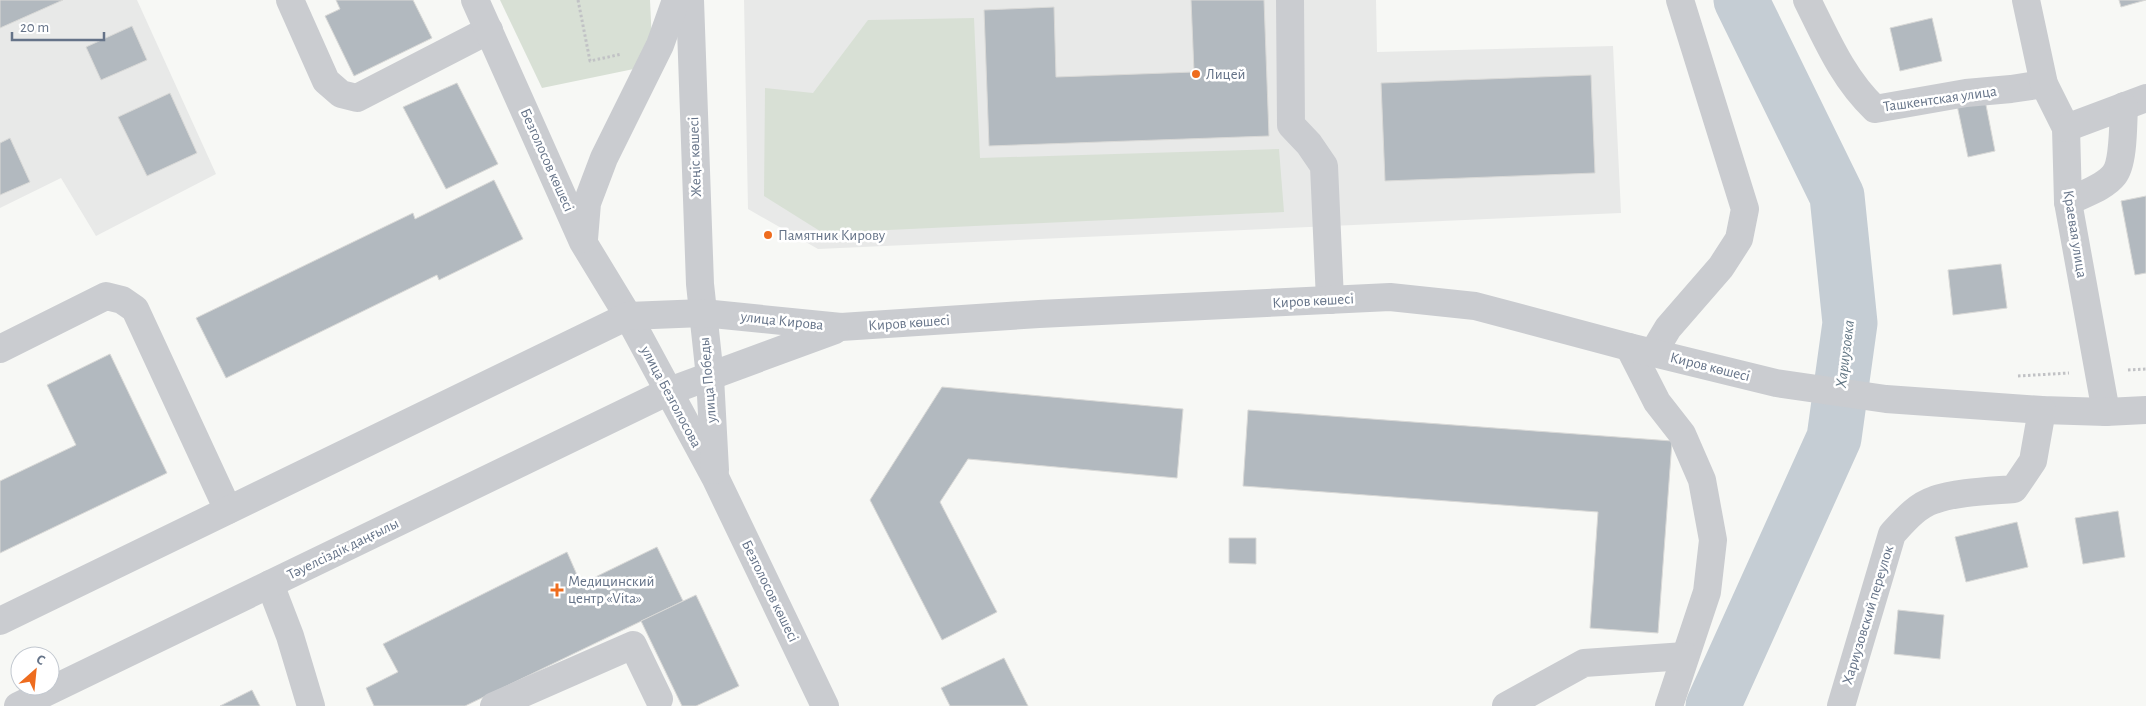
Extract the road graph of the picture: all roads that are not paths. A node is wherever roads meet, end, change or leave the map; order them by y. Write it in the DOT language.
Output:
graph roads {
  1 [pos="290,0"];
  2 [pos="475,0"];
  3 [pos="676,0"];
  4 [pos="690,0"];
  5 [pos="1290,0"];
  6 [pos="1680,0"];
  7 [pos="1807,0"];
  8 [pos="2026,0"];
  9 [pos="489,30"];
  10 [pos="2044,84"];
  11 [pos="2135,102"];
  12 [pos="2066,128"];
  13 [pos="2068,202"];
  14 [pos="583,242"];
  15 [pos="1330,300"];
  16 [pos="703,313"];
  17 [pos="628,316"];
  18 [pos="841,327"];
  19 [pos="0,349"];
  20 [pos="1641,350"];
  21 [pos="710,377"];
  22 [pos="668,392"];
  23 [pos="2042,410"];
  24 [pos="2146,410"];
  25 [pos="2106,412"];
  26 [pos="715,477"];
  27 [pos="228,510"];
  28 [pos="270,584"];
  29 [pos="0,621"];
  30 [pos="1685,656"];
  31 [pos="54,698"];
  32 [pos="659,700"];
  33 [pos="18,706"];
  34 [pos="311,706"];
  35 [pos="494,706"];
  36 [pos="825,706"];
  37 [pos="1506,706"];
  38 [pos="1669,706"];
  39 [pos="1841,706"];
  1 -- 9 [label="street"];
  2 -- 9 [label="street, Безголосов көшесі"];
  3 -- 14 [label="street"];
  4 -- 16 [label="street, Жеңіс көшесі"];
  5 -- 15 [label="street"];
  6 -- 20 [label="street"];
  7 -- 10 [label="street, Ташкентская улица"];
  8 -- 10 [label="street, Краевая улица"];
  9 -- 14 [label="street, Безголосов көшесі"];
  10 -- 12 [label="street, Краевая улица"];
  11 -- 12 [label="street"];
  11 -- 13 [label="street"];
  12 -- 13 [label="street, Краевая улица"];
  13 -- 25 [label="street, Краевая улица"];
  14 -- 17 [label="street, Безголосов көшесі"];
  15 -- 18 [label="street, Киров көшесі"];
  15 -- 20 [label="street, Киров көшесі"];
  16 -- 17 [label="street, улица Кирова"];
  16 -- 18 [label="street, улица Кирова"];
  16 -- 21 [label="street, улица Победы"];
  17 -- 22 [label="street, улица Безголосова"];
  17 -- 27 [label="street"];
  18 -- 21 [label="street, улица Кирова"];
  19 -- 27 [label="street"];
  20 -- 23 [label="street, Киров көшесі"];
  20 -- 30 [label="street"];
  21 -- 22 [label="street, улица Кирова"];
  21 -- 26 [label="street, улица Победы"];
  22 -- 26 [label="street, улица Безголосова"];
  22 -- 28 [label="street, Тәуелсіздік даңғылы"];
  23 -- 25 [label="street"];
  23 -- 39 [label="street, Хариузовский переулок"];
  24 -- 25 [label="street"];
  26 -- 36 [label="street, Безголосов көшесі"];
  27 -- 29 [label="street"];
  28 -- 31 [label="street, Тәуелсіздік даңғылы"];
  28 -- 34 [label="street"];
  30 -- 37 [label="street"];
  30 -- 38 [label="street"];
  31 -- 33 [label="street, Тәуелсіздік даңғылы"];
  32 -- 35 [label="street"];
}
